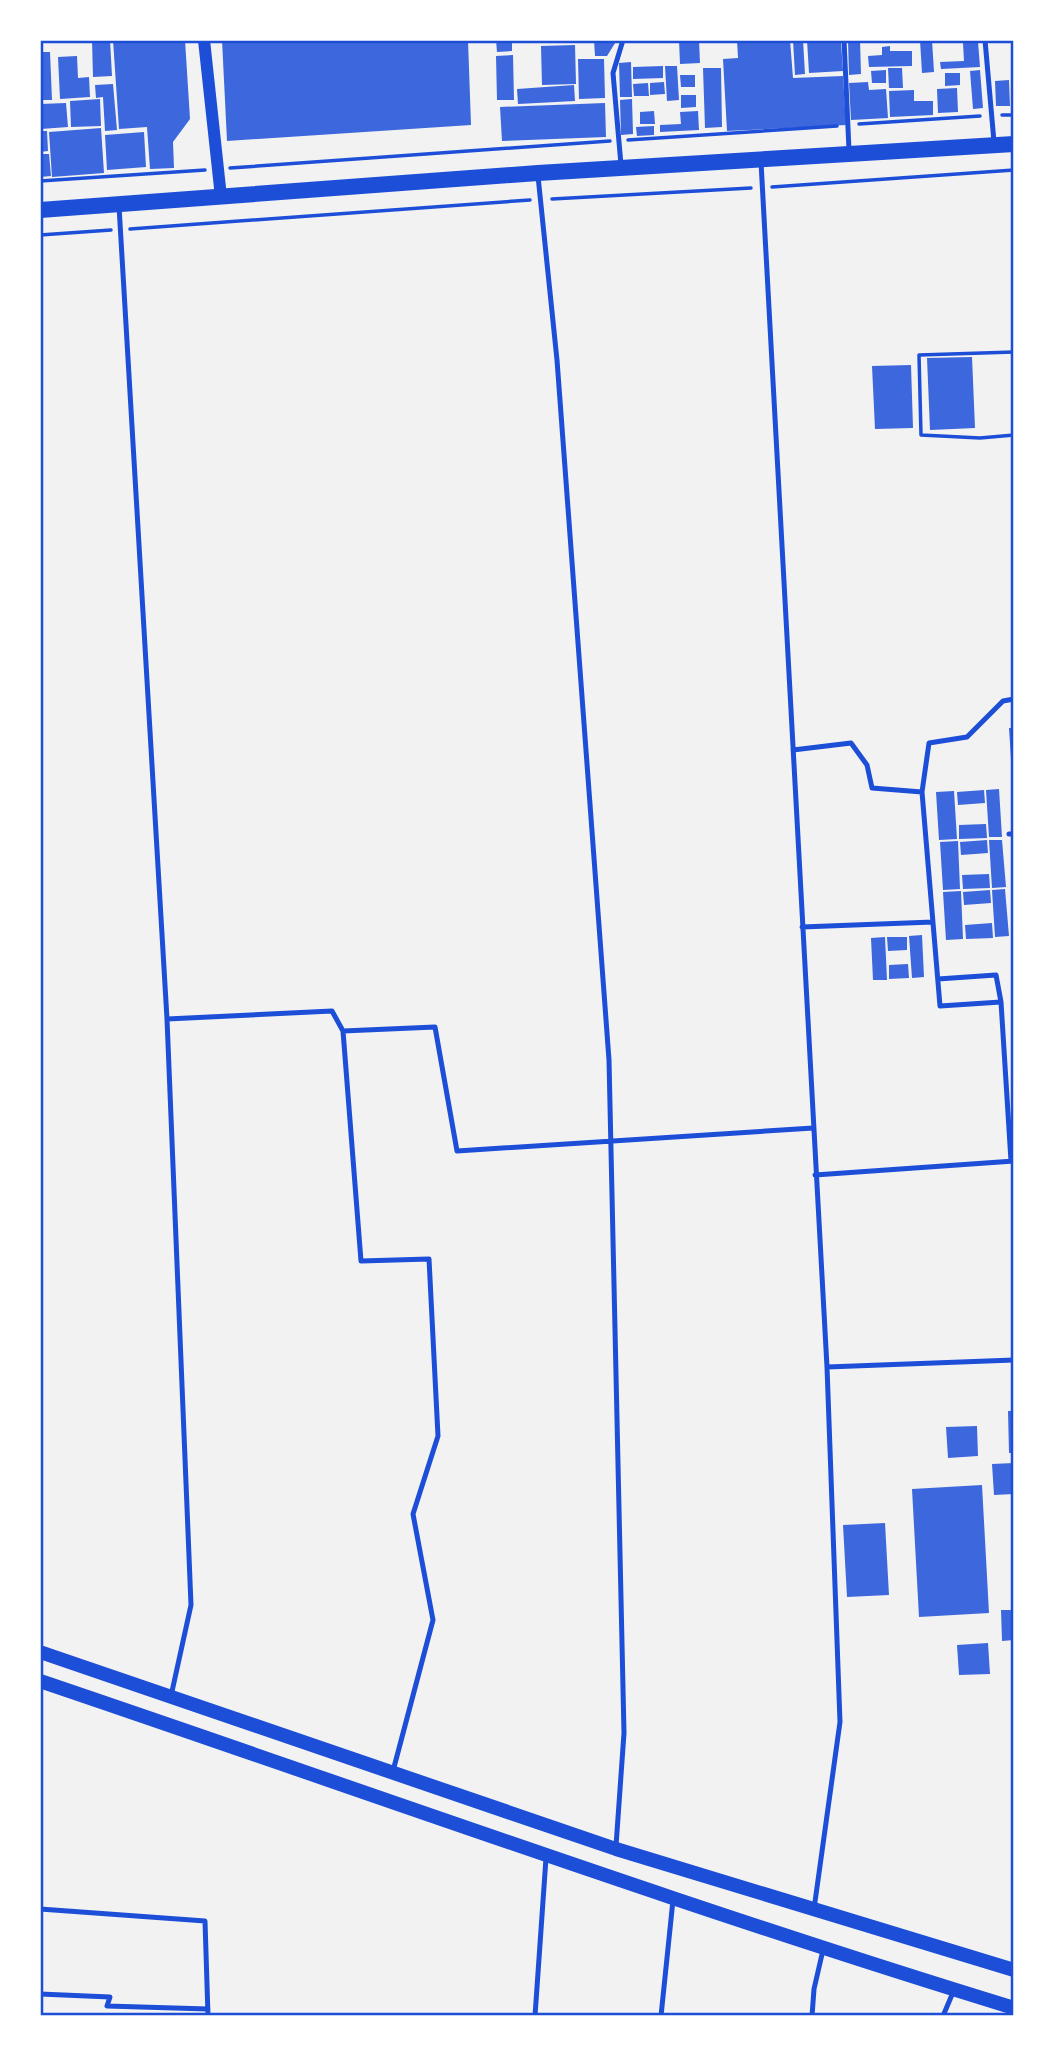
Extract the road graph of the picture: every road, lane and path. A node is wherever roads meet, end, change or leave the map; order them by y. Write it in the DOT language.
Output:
graph roads {
  1 [pos="204,40"];
  2 [pos="624,40"];
  3 [pos="844,40"];
  4 [pos="985,40"];
  5 [pos="1014,115"];
  6 [pos="993,116"];
  7 [pos="848,125"];
  8 [pos="616,140"];
  9 [pos="1014,144"];
  10 [pos="995,145"];
  11 [pos="850,153"];
  12 [pos="761,158"];
  13 [pos="621,168"];
  14 [pos="219,169"];
  15 [pos="1014,170"];
  16 [pos="538,173"];
  17 [pos="40,181"];
  18 [pos="762,188"];
  19 [pos="221,197"];
  20 [pos="539,199"];
  21 [pos="118,204"];
  22 [pos="40,210"];
  23 [pos="120,229"];
  24 [pos="40,235"];
  25 [pos="1014,352"];
  26 [pos="1014,435"];
  27 [pos="1014,699"];
  28 [pos="793,750"];
  29 [pos="922,792"];
  30 [pos="933,922"];
  31 [pos="802,927"];
  32 [pos="937,979"];
  33 [pos="1001,1002"];
  34 [pos="167,1019"];
  35 [pos="343,1031"];
  36 [pos="813,1128"];
  37 [pos="610,1143"];
  38 [pos="1012,1161"];
  39 [pos="816,1175"];
  40 [pos="1014,1360"];
  41 [pos="827,1367"];
  42 [pos="40,1652"];
  43 [pos="40,1681"];
  44 [pos="171,1696"];
  45 [pos="392,1774"];
  46 [pos="616,1849"];
  47 [pos="546,1853"];
  48 [pos="673,1900"];
  49 [pos="40,1909"];
  50 [pos="814,1909"];
  51 [pos="824,1946"];
  52 [pos="1014,1970"];
  53 [pos="954,1990"];
  54 [pos="40,1994"];
  55 [pos="208,2008"];
  56 [pos="1014,2008"];
  57 [pos="208,2016"];
  58 [pos="535,2016"];
  59 [pos="662,2016"];
  60 [pos="812,2016"];
  61 [pos="943,2016"];
  1 -- 14 [label="street"];
  2 -- 8 [label="lane"];
  3 -- 7 [label="lane"];
  4 -- 6 [label="lane"];
  5 -- 6 [label="path"];
  6 -- 7 [label="path"];
  6 -- 10 [label="lane"];
  7 -- 8 [label="path"];
  7 -- 11 [label="lane"];
  8 -- 13 [label="lane"];
  8 -- 14 [label="path"];
  9 -- 10 [label="main road"];
  10 -- 11 [label="main road"];
  11 -- 12 [label="main road"];
  12 -- 13 [label="main road"];
  12 -- 18 [label="lane"];
  13 -- 16 [label="main road"];
  14 -- 17 [label="path"];
  14 -- 19 [label="street"];
  15 -- 18 [label="path"];
  16 -- 19 [label="main road"];
  16 -- 20 [label="lane"];
  18 -- 20 [label="path"];
  18 -- 28 [label="lane"];
  19 -- 21 [label="main road"];
  20 -- 23 [label="path"];
  20 -- 37 [label="lane"];
  21 -- 22 [label="main road"];
  21 -- 23 [label="lane"];
  23 -- 24 [label="path"];
  23 -- 34 [label="lane"];
  25 -- 26 [label="path"];
  27 -- 29 [label="lane"];
  28 -- 29 [label="lane"];
  28 -- 31 [label="lane"];
  29 -- 30 [label="lane"];
  30 -- 31 [label="lane"];
  30 -- 32 [label="lane"];
  31 -- 36 [label="lane"];
  32 -- 33 [label="lane"];
  32 -- 33 [label="lane"];
  33 -- 38 [label="lane"];
  34 -- 35 [label="lane"];
  34 -- 44 [label="lane"];
  35 -- 37 [label="lane"];
  35 -- 45 [label="lane"];
  36 -- 37 [label="lane"];
  36 -- 39 [label="lane"];
  37 -- 46 [label="lane"];
  38 -- 39 [label="lane"];
  39 -- 41 [label="lane"];
  40 -- 41 [label="lane"];
  41 -- 50 [label="lane"];
  42 -- 44 [label="main road"];
  43 -- 47 [label="main road"];
  44 -- 45 [label="main road"];
  45 -- 46 [label="main road"];
  46 -- 50 [label="main road"];
  47 -- 48 [label="main road"];
  47 -- 58 [label="lane"];
  48 -- 51 [label="main road"];
  48 -- 59 [label="lane"];
  49 -- 55 [label="lane"];
  50 -- 52 [label="main road"];
  51 -- 53 [label="main road"];
  51 -- 60 [label="lane"];
  53 -- 56 [label="main road"];
  53 -- 61 [label="lane"];
  54 -- 55 [label="lane"];
  55 -- 57 [label="lane"];
}
